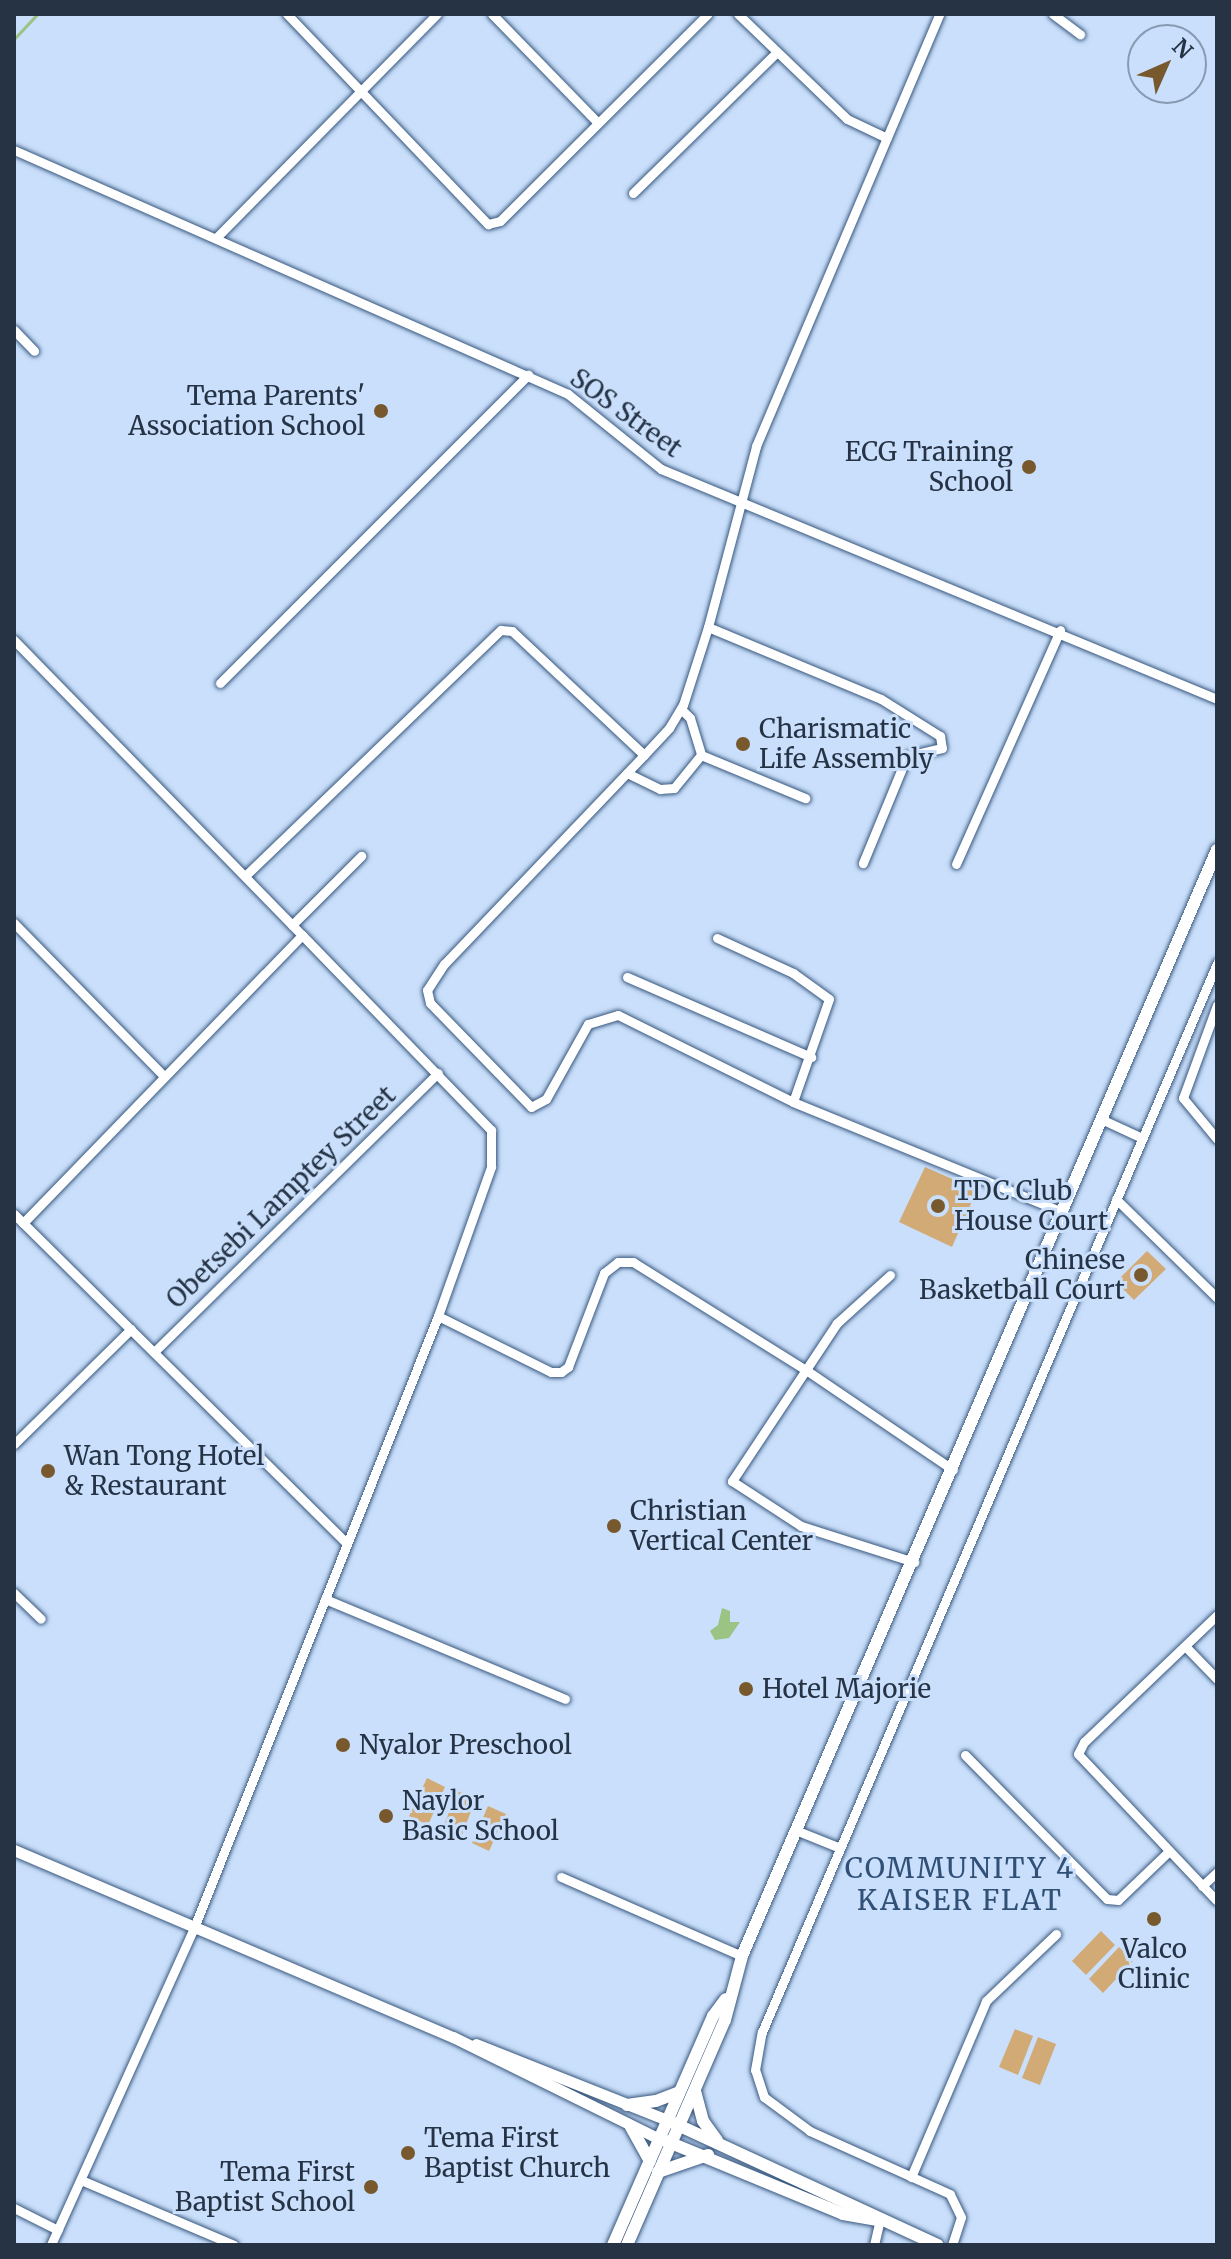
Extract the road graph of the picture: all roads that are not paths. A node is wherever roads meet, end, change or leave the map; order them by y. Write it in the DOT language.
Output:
graph roads {
  1 [pos="287,14"];
  2 [pos="437,14"];
  3 [pos="492,14"];
  4 [pos="708,14"];
  5 [pos="738,14"];
  6 [pos="939,14"];
  7 [pos="1053,14"];
  8 [pos="1080,34"];
  9 [pos="776,53"];
  10 [pos="360,94"];
  11 [pos="598,123"];
  12 [pos="887,138"];
  13 [pos="14,150"];
  14 [pos="633,193"];
  15 [pos="217,237"];
  16 [pos="14,330"];
  17 [pos="34,351"];
  18 [pos="528,375"];
  19 [pos="741,503"];
  20 [pos="708,627"];
  21 [pos="1060,630"];
  22 [pos="14,640"];
  23 [pos="220,683"];
  24 [pos="1217,699"];
  25 [pos="681,709"];
  26 [pos="644,755"];
  27 [pos="701,755"];
  28 [pos="627,773"];
  29 [pos="805,798"];
  30 [pos="1217,850"];
  31 [pos="361,856"];
  32 [pos="863,863"];
  33 [pos="956,864"];
  34 [pos="245,876"];
  35 [pos="14,923"];
  36 [pos="292,925"];
  37 [pos="302,935"];
  38 [pos="717,938"];
  39 [pos="1217,963"];
  40 [pos="627,977"];
  41 [pos="1214,979"];
  42 [pos="1217,1005"];
  43 [pos="811,1057"];
  44 [pos="438,1073"];
  45 [pos="163,1075"];
  46 [pos="793,1102"];
  47 [pos="1101,1119"];
  48 [pos="1142,1138"];
  49 [pos="1217,1139"];
  50 [pos="1116,1199"];
  51 [pos="1063,1212"];
  52 [pos="14,1214"];
  53 [pos="23,1223"];
  54 [pos="890,1275"];
  55 [pos="1217,1298"];
  56 [pos="438,1316"];
  57 [pos="131,1329"];
  58 [pos="154,1352"];
  59 [pos="809,1372"];
  60 [pos="14,1444"];
  61 [pos="953,1470"];
  62 [pos="346,1542"];
  63 [pos="914,1562"];
  64 [pos="14,1593"];
  65 [pos="325,1599"];
  66 [pos="1217,1615"];
  67 [pos="41,1619"];
  68 [pos="1185,1646"];
  69 [pos="1217,1679"];
  70 [pos="565,1699"];
  71 [pos="965,1755"];
  72 [pos="798,1831"];
  73 [pos="840,1848"];
  74 [pos="14,1850"];
  75 [pos="1168,1852"];
  76 [pos="1217,1872"];
  77 [pos="561,1877"];
  78 [pos="1202,1886"];
  79 [pos="1217,1901"];
  80 [pos="193,1930"];
  81 [pos="1056,1934"];
  82 [pos="742,1956"];
  83 [pos="728,1996"];
  84 [pos="453,2037"];
  85 [pos="695,2090"];
  86 [pos="679,2092"];
  87 [pos="627,2105"];
  88 [pos="667,2120"];
  89 [pos="680,2126"];
  90 [pos="631,2127"];
  91 [pos="659,2139"];
  92 [pos="719,2142"];
  93 [pos="672,2143"];
  94 [pos="709,2155"];
  95 [pos="654,2167"];
  96 [pos="911,2177"];
  97 [pos="81,2180"];
  98 [pos="14,2208"];
  99 [pos="880,2220"];
  100 [pos="58,2230"];
  101 [pos="51,2245"];
  102 [pos="234,2245"];
  103 [pos="613,2245"];
  104 [pos="627,2245"];
  105 [pos="874,2245"];
  106 [pos="937,2245"];
  107 [pos="952,2245"];
  1 -- 10 [label="street"];
  2 -- 10 [label="street"];
  3 -- 11 [label="street"];
  4 -- 11 [label="street"];
  5 -- 9 [label="street"];
  6 -- 12 [label="street"];
  7 -- 8 [label="street"];
  9 -- 12 [label="street"];
  9 -- 14 [label="street"];
  10 -- 11 [label="street"];
  10 -- 15 [label="street"];
  12 -- 19 [label="street"];
  13 -- 15 [label="street, SOS Street"];
  15 -- 18 [label="street, SOS Street"];
  16 -- 17 [label="street"];
  18 -- 19 [label="street, SOS Street"];
  18 -- 23 [label="street"];
  19 -- 20 [label="street"];
  19 -- 21 [label="street, SOS Street"];
  20 -- 25 [label="street"];
  20 -- 32 [label="street"];
  21 -- 24 [label="street, SOS Street"];
  21 -- 33 [label="street"];
  22 -- 34 [label="street"];
  25 -- 26 [label="street"];
  25 -- 27 [label="street"];
  26 -- 28 [label="street"];
  26 -- 34 [label="street"];
  27 -- 28 [label="street"];
  27 -- 29 [label="street"];
  28 -- 46 [label="street"];
  30 -- 47 [label="main road"];
  31 -- 36 [label="street"];
  34 -- 36 [label="street"];
  35 -- 45 [label="street"];
  36 -- 37 [label="street"];
  37 -- 44 [label="street"];
  37 -- 45 [label="street"];
  38 -- 43 [label="street"];
  39 -- 41 [label="street"];
  40 -- 43 [label="street"];
  41 -- 48 [label="street"];
  42 -- 49 [label="street"];
  43 -- 46 [label="street"];
  44 -- 56 [label="street"];
  44 -- 58 [label="street, Obetsebi Lamptey Street"];
  45 -- 53 [label="street"];
  46 -- 51 [label="street"];
  47 -- 48 [label="street"];
  47 -- 51 [label="main road"];
  48 -- 50 [label="street"];
  50 -- 55 [label="street"];
  50 -- 73 [label="street"];
  51 -- 61 [label="main road"];
  52 -- 53 [label="street"];
  53 -- 57 [label="street"];
  54 -- 59 [label="street"];
  56 -- 59 [label="street"];
  56 -- 62 [label="street"];
  57 -- 58 [label="street"];
  57 -- 60 [label="street"];
  58 -- 62 [label="street"];
  59 -- 61 [label="street"];
  59 -- 63 [label="street"];
  61 -- 63 [label="main road"];
  62 -- 65 [label="street"];
  63 -- 72 [label="main road"];
  64 -- 67 [label="street"];
  65 -- 70 [label="street"];
  65 -- 80 [label="street"];
  66 -- 68 [label="street"];
  68 -- 69 [label="street"];
  68 -- 75 [label="street"];
  71 -- 75 [label="street"];
  72 -- 73 [label="street"];
  72 -- 82 [label="main road"];
  73 -- 96 [label="street"];
  74 -- 80 [label="street"];
  75 -- 78 [label="street"];
  76 -- 78 [label="street"];
  77 -- 82 [label="street"];
  78 -- 79 [label="street"];
  80 -- 84 [label="street"];
  80 -- 97 [label="street"];
  81 -- 96 [label="street"];
  82 -- 83 [label="main road"];
  83 -- 85 [label="main road"];
  83 -- 86 [label="main road"];
  84 -- 87 [label="street"];
  84 -- 90 [label="street"];
  85 -- 89 [label="main road"];
  85 -- 92 [label="main road"];
  86 -- 87 [label="main road"];
  86 -- 88 [label="main road"];
  87 -- 88 [label="street"];
  88 -- 89 [label="main road"];
  88 -- 91 [label="main road"];
  89 -- 92 [label="main road"];
  89 -- 93 [label="main road"];
  90 -- 91 [label="street"];
  90 -- 95 [label="main road"];
  91 -- 93 [label="main road"];
  91 -- 95 [label="main road"];
  92 -- 99 [label="main road"];
  93 -- 94 [label="main road"];
  93 -- 95 [label="main road"];
  94 -- 95 [label="main road"];
  94 -- 99 [label="main road"];
  95 -- 103 [label="main road"];
  95 -- 104 [label="main road"];
  96 -- 107 [label="street"];
  97 -- 100 [label="street"];
  97 -- 102 [label="street"];
  98 -- 100 [label="street"];
  99 -- 105 [label="street"];
  99 -- 106 [label="main road"];
  100 -- 101 [label="street"];
}
